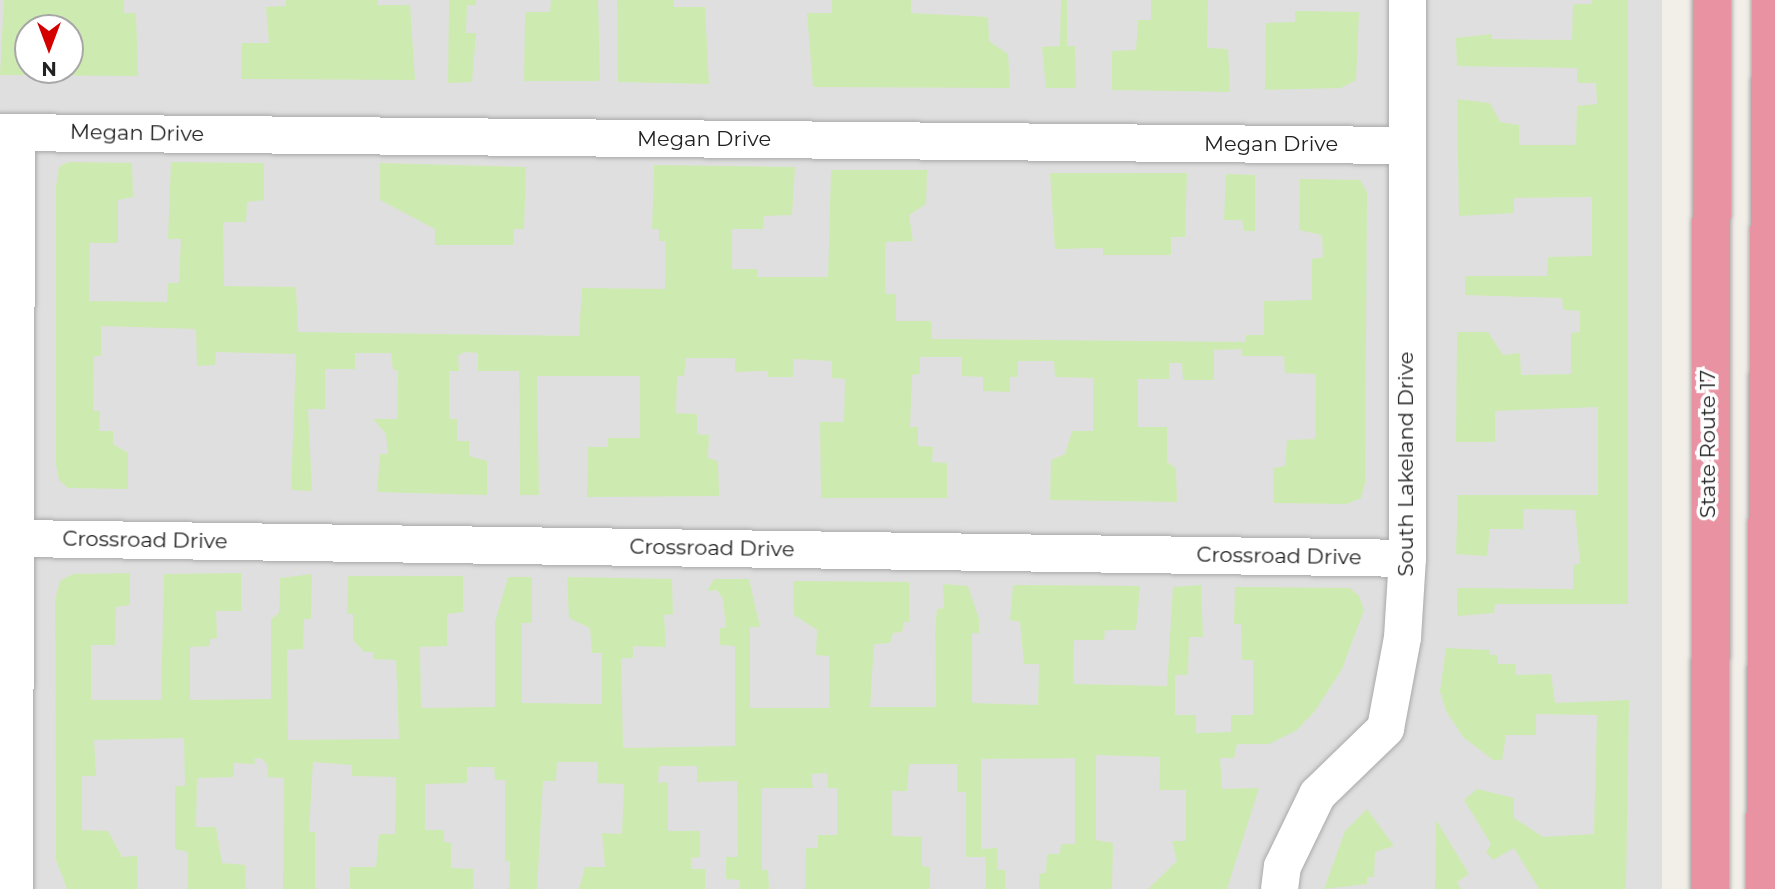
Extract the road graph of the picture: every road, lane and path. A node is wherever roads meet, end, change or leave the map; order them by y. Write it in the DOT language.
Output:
graph roads {
  1 [pos="1407,0"];
  2 [pos="1712,0"];
  3 [pos="1771,0"];
  4 [pos="8,132"];
  5 [pos="1407,145"];
  6 [pos="18,538"];
  7 [pos="1407,558"];
  8 [pos="14,889"];
  9 [pos="1279,889"];
  10 [pos="1710,889"];
  11 [pos="1765,889"];
  1 -- 5 [label="street, South Lakeland Drive"];
  2 -- 10 [label="highway, State Route 17"];
  3 -- 11 [label="highway"];
  4 -- 5 [label="street, Megan Drive"];
  4 -- 6 [label="street"];
  5 -- 7 [label="street, South Lakeland Drive"];
  6 -- 7 [label="street, Crossroad Drive"];
  6 -- 8 [label="street"];
  7 -- 9 [label="street, South Lakeland Drive"];
}
